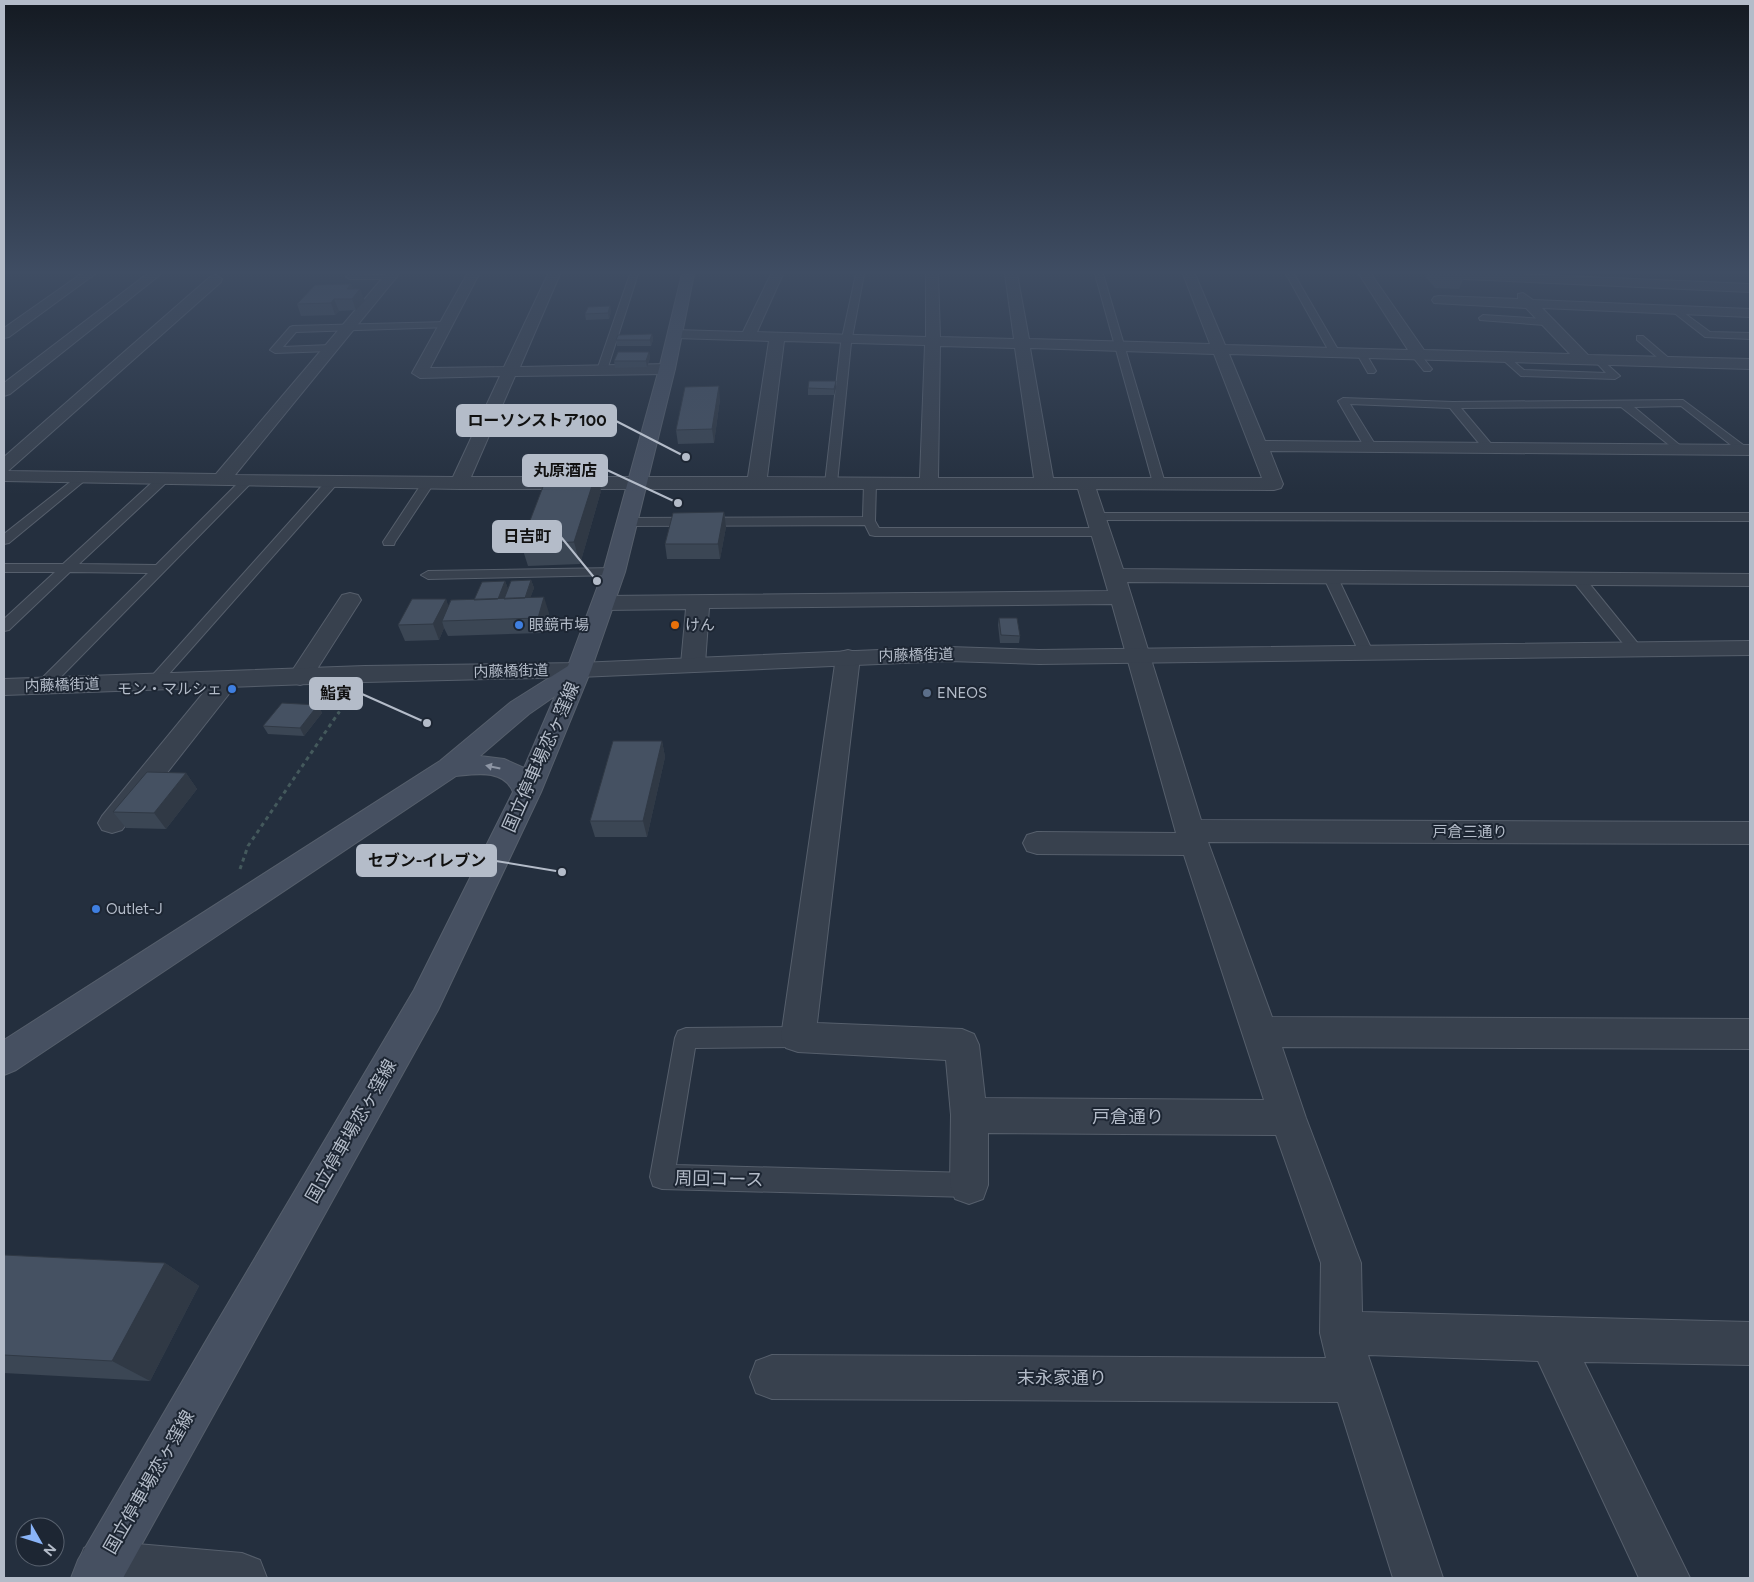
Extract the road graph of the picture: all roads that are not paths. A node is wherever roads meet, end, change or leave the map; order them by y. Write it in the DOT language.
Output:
graph roads {
  1 [pos="1120,347"];
  2 [pos="60,348"];
  3 [pos="138,348"];
  4 [pos="277,348"];
  5 [pos="330,348"];
  6 [pos="434,348"];
  7 [pos="521,348"];
  8 [pos="609,348"];
  9 [pos="672,348"];
  10 [pos="776,348"];
  11 [pos="847,348"];
  12 [pos="933,348"];
  13 [pos="1024,348"];
  14 [pos="1148,348"];
  15 [pos="1332,348"];
  16 [pos="1413,348"];
  17 [pos="1577,348"];
  18 [pos="1651,348"];
  19 [pos="1220,350"];
  20 [pos="1335,353"];
  21 [pos="1362,354"];
  22 [pos="1506,358"];
  23 [pos="1421,360"];
  24 [pos="1592,360"];
  25 [pos="1668,362"];
  26 [pos="1750,364"];
  27 [pos="667,369"];
  28 [pos="602,370"];
  29 [pos="1372,371"];
  30 [pos="510,372"];
  31 [pos="4,391"];
  32 [pos="1623,403"];
  33 [pos="1454,405"];
  34 [pos="1259,446"];
  35 [pos="1370,446"];
  36 [pos="1487,446"];
  37 [pos="1678,449"];
  38 [pos="1747,450"];
  39 [pos="4,466"];
  40 [pos="4,476"];
  41 [pos="79,479"];
  42 [pos="163,479"];
  43 [pos="220,481"];
  44 [pos="247,482"];
  45 [pos="332,482"];
  46 [pos="929,482"];
  47 [pos="1044,482"];
  48 [pos="428,483"];
  49 [pos="459,483"];
  50 [pos="757,483"];
  51 [pos="831,483"];
  52 [pos="870,483"];
  53 [pos="1084,483"];
  54 [pos="638,484"];
  55 [pos="1159,484"];
  56 [pos="1750,518"];
  57 [pos="868,521"];
  58 [pos="628,522"];
  59 [pos="1098,524"];
  60 [pos="4,540"];
  61 [pos="389,542"];
  62 [pos="4,568"];
  63 [pos="68,568"];
  64 [pos="160,569"];
  65 [pos="614,572"];
  66 [pos="428,575"];
  67 [pos="1114,575"];
  68 [pos="1331,578"];
  69 [pos="1579,580"];
  70 [pos="1750,580"];
  71 [pos="1121,597"];
  72 [pos="350,600"];
  73 [pos="698,602"];
  74 [pos="604,603"];
  75 [pos="4,627"];
  76 [pos="1750,648"];
  77 [pos="1635,649"];
  78 [pos="1366,652"];
  79 [pos="1139,654"];
  80 [pos="848,657"];
  81 [pos="693,664"];
  82 [pos="580,670"];
  83 [pos="300,677"];
  84 [pos="228,680"];
  85 [pos="155,682"];
  86 [pos="43,686"];
  87 [pos="4,687"];
  88 [pos="449,768"];
  89 [pos="527,792"];
  90 [pos="112,823"];
  91 [pos="1750,833"];
  92 [pos="1192,837"];
  93 [pos="1037,843"];
  94 [pos="1260,1032"];
  95 [pos="1750,1034"];
  96 [pos="798,1037"];
  97 [pos="4,1059"];
  98 [pos="968,1116"];
  99 [pos="1288,1118"];
  100 [pos="969,1185"];
  101 [pos="1341,1333"];
  102 [pos="1550,1340"];
  103 [pos="1750,1343"];
  104 [pos="772,1377"];
  105 [pos="1353,1380"];
  106 [pos="99,1572"];
  107 [pos="242,1578"];
  108 [pos="1418,1578"];
  109 [pos="1665,1578"];
  1 -- 55 [label="lane"];
  2 -- 31 [label="street"];
  3 -- 39 [label="street"];
  4 -- 5 [label="lane"];
  5 -- 43 [label="street"];
  6 -- 30 [label="street"];
  7 -- 30 [label="street"];
  8 -- 28 [label="lane"];
  9 -- 27 [label="main road, 国立停車場恋ヶ窪線"];
  10 -- 50 [label="street"];
  11 -- 51 [label="lane"];
  12 -- 46 [label="street"];
  13 -- 47 [label="street"];
  14 -- 19 [label="street"];
  15 -- 20 [label="lane"];
  16 -- 23 [label="street"];
  17 -- 24 [label="street"];
  18 -- 25 [label="lane"];
  19 -- 20 [label="street"];
  19 -- 34 [label="street"];
  20 -- 21 [label="street"];
  21 -- 23 [label="street"];
  21 -- 29 [label="lane"];
  22 -- 23 [label="street"];
  22 -- 24 [label="street"];
  22 -- 24 [label="lane"];
  24 -- 25 [label="street"];
  25 -- 26 [label="street"];
  27 -- 28 [label="street"];
  27 -- 54 [label="main road, 国立停車場恋ヶ窪線"];
  28 -- 30 [label="street"];
  30 -- 49 [label="street"];
  32 -- 33 [label="lane"];
  32 -- 37 [label="lane"];
  32 -- 38 [label="lane"];
  33 -- 35 [label="lane"];
  33 -- 36 [label="lane"];
  34 -- 35 [label="street"];
  34 -- 55 [label="street"];
  35 -- 36 [label="street"];
  36 -- 37 [label="street"];
  37 -- 38 [label="street"];
  40 -- 41 [label="street"];
  41 -- 42 [label="street"];
  41 -- 60 [label="lane"];
  42 -- 43 [label="street"];
  42 -- 63 [label="lane"];
  43 -- 44 [label="street"];
  44 -- 45 [label="street"];
  44 -- 64 [label="lane"];
  45 -- 48 [label="street"];
  45 -- 85 [label="lane"];
  46 -- 47 [label="street"];
  46 -- 52 [label="street"];
  47 -- 53 [label="street"];
  48 -- 49 [label="street"];
  48 -- 61 [label="lane"];
  49 -- 54 [label="street"];
  50 -- 51 [label="street"];
  50 -- 54 [label="street"];
  51 -- 52 [label="street"];
  52 -- 57 [label="lane"];
  53 -- 55 [label="street"];
  53 -- 59 [label="street"];
  54 -- 58 [label="main road, 国立停車場恋ヶ窪線"];
  56 -- 59 [label="lane"];
  57 -- 58 [label="lane"];
  57 -- 59 [label="lane"];
  58 -- 65 [label="main road, 国立停車場恋ヶ窪線"];
  59 -- 67 [label="street"];
  62 -- 63 [label="lane"];
  63 -- 64 [label="lane"];
  63 -- 75 [label="lane"];
  64 -- 86 [label="lane"];
  65 -- 66 [label="lane"];
  65 -- 74 [label="main road, 国立停車場恋ヶ窪線"];
  67 -- 68 [label="street"];
  67 -- 71 [label="street"];
  68 -- 69 [label="street"];
  68 -- 78 [label="lane"];
  69 -- 70 [label="street"];
  69 -- 77 [label="lane"];
  71 -- 73 [label="street"];
  71 -- 79 [label="street"];
  72 -- 83 [label="street"];
  73 -- 74 [label="street"];
  73 -- 81 [label="street"];
  74 -- 82 [label="main road, 国立停車場恋ヶ窪線"];
  76 -- 77 [label="street, 内藤橋街道"];
  77 -- 78 [label="street, 内藤橋街道"];
  78 -- 79 [label="street, 内藤橋街道"];
  79 -- 80 [label="street, 内藤橋街道"];
  79 -- 92 [label="street"];
  80 -- 81 [label="street, 内藤橋街道"];
  80 -- 96 [label="street"];
  81 -- 82 [label="street, 内藤橋街道"];
  82 -- 83 [label="street, 内藤橋街道"];
  82 -- 88 [label="main road, 国立停車場恋ヶ窪線"];
  82 -- 89 [label="main road, 国立停車場恋ヶ窪線"];
  83 -- 84 [label="street, 内藤橋街道"];
  84 -- 85 [label="street, 内藤橋街道"];
  84 -- 90 [label="street"];
  85 -- 86 [label="street, 内藤橋街道"];
  86 -- 87 [label="street, 内藤橋街道"];
  89 -- 88 [label="main road, one-way"];
  88 -- 97 [label="main road, 国立停車場恋ヶ窪線"];
  89 -- 106 [label="main road, 国立停車場恋ヶ窪線"];
  91 -- 92 [label="street, 戸倉三通り"];
  92 -- 93 [label="street, 戸倉三通り"];
  92 -- 94 [label="street"];
  94 -- 95 [label="street"];
  94 -- 99 [label="street"];
  96 -- 98 [label="street"];
  96 -- 100 [label="lane, 周回コース"];
  98 -- 99 [label="street, 戸倉通り"];
  98 -- 100 [label="street"];
  99 -- 101 [label="street"];
  101 -- 102 [label="street"];
  101 -- 105 [label="street"];
  102 -- 103 [label="street"];
  102 -- 109 [label="street"];
  104 -- 105 [label="street, 末永家通り"];
  105 -- 108 [label="street"];
  106 -- 107 [label="street"];
}
